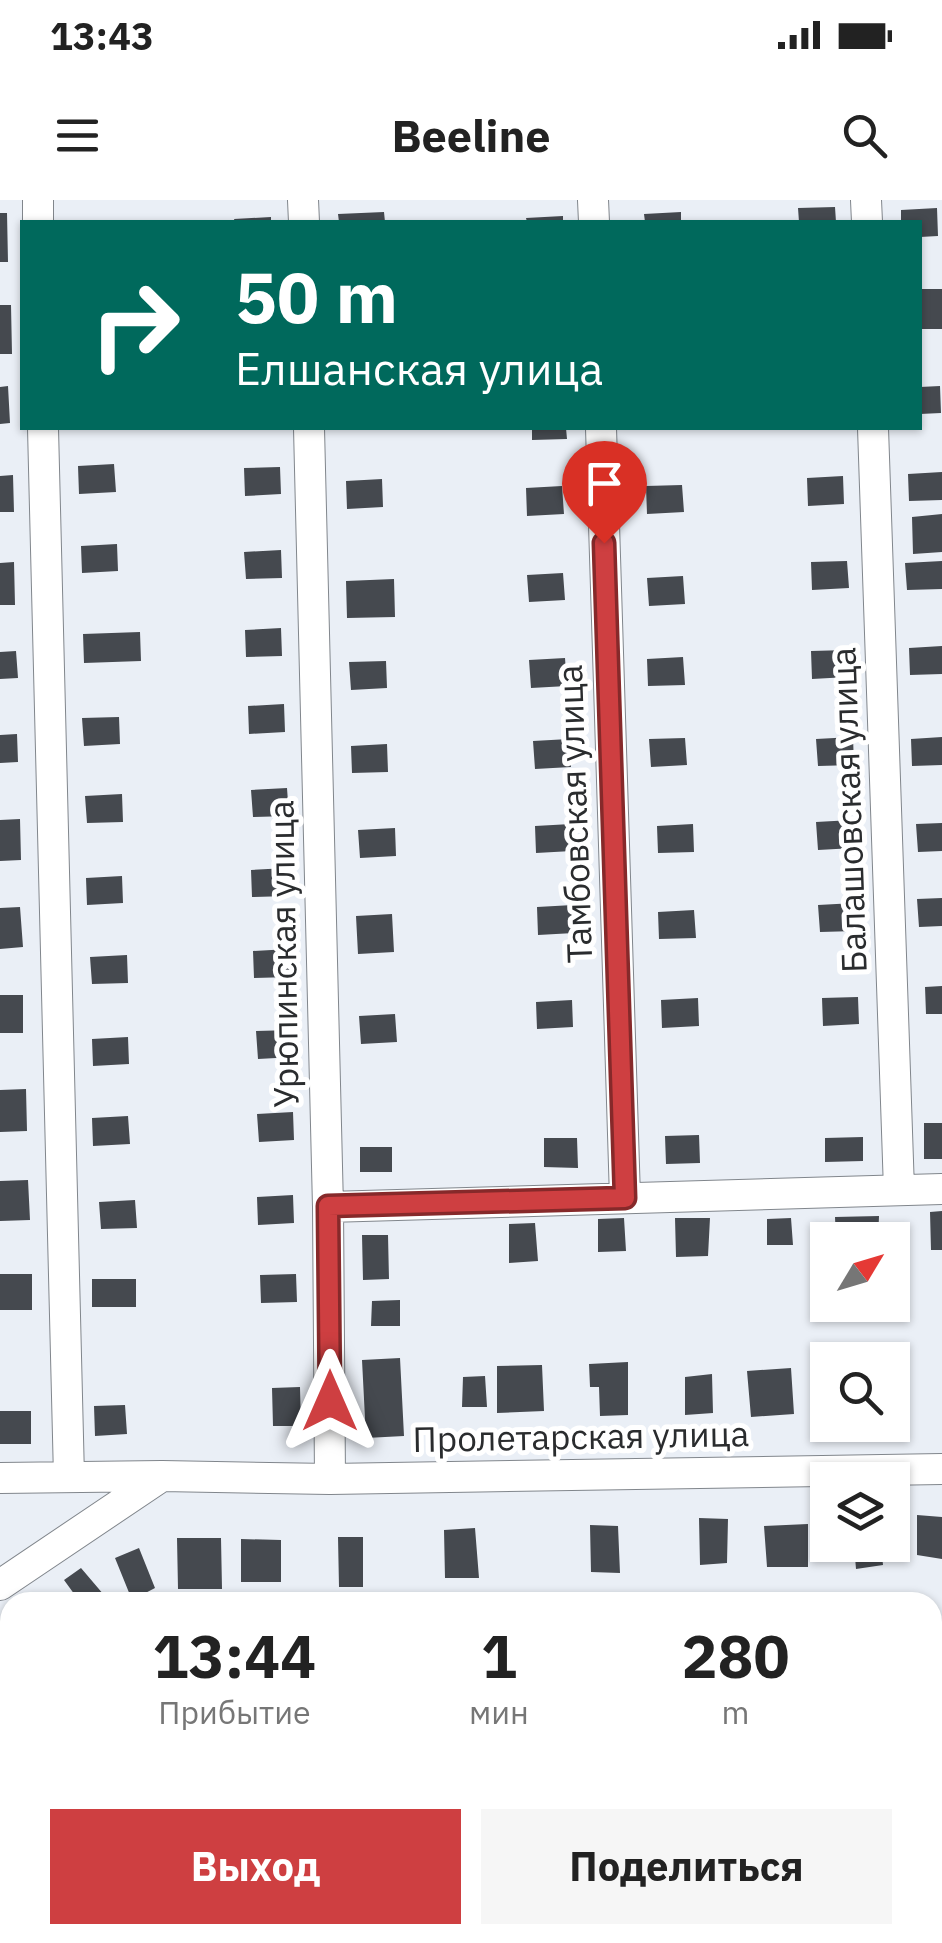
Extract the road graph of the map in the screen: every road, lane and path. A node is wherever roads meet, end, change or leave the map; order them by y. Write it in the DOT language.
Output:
graph roads {
  1 [pos="43,430"];
  2 [pos="309,430"];
  3 [pos="601,430"];
  4 [pos="874,430"];
  5 [pos="942,1189"];
  6 [pos="899,1190"];
  7 [pos="625,1198"];
  8 [pos="328,1206"];
  9 [pos="942,1469"];
  10 [pos="162,1476"];
  11 [pos="70,1477"];
  12 [pos="0,1478"];
  13 [pos="330,1479"];
  14 [pos="0,1585"];
  1 -- 11 [label="street"];
  2 -- 8 [label="street, Урюпинская улица"];
  3 -- 7 [label="street, Тамбовская улица"];
  4 -- 6 [label="street, Балашовская улица"];
  5 -- 6 [label="street"];
  6 -- 7 [label="street"];
  7 -- 8 [label="street"];
  8 -- 13 [label="street, Урюпинская улица"];
  9 -- 13 [label="street, Пролетарская улица"];
  10 -- 11 [label="street, Пролетарская улица"];
  10 -- 13 [label="street, Пролетарская улица"];
  10 -- 14 [label="street"];
  11 -- 12 [label="street, Пролетарская улица"];
}
